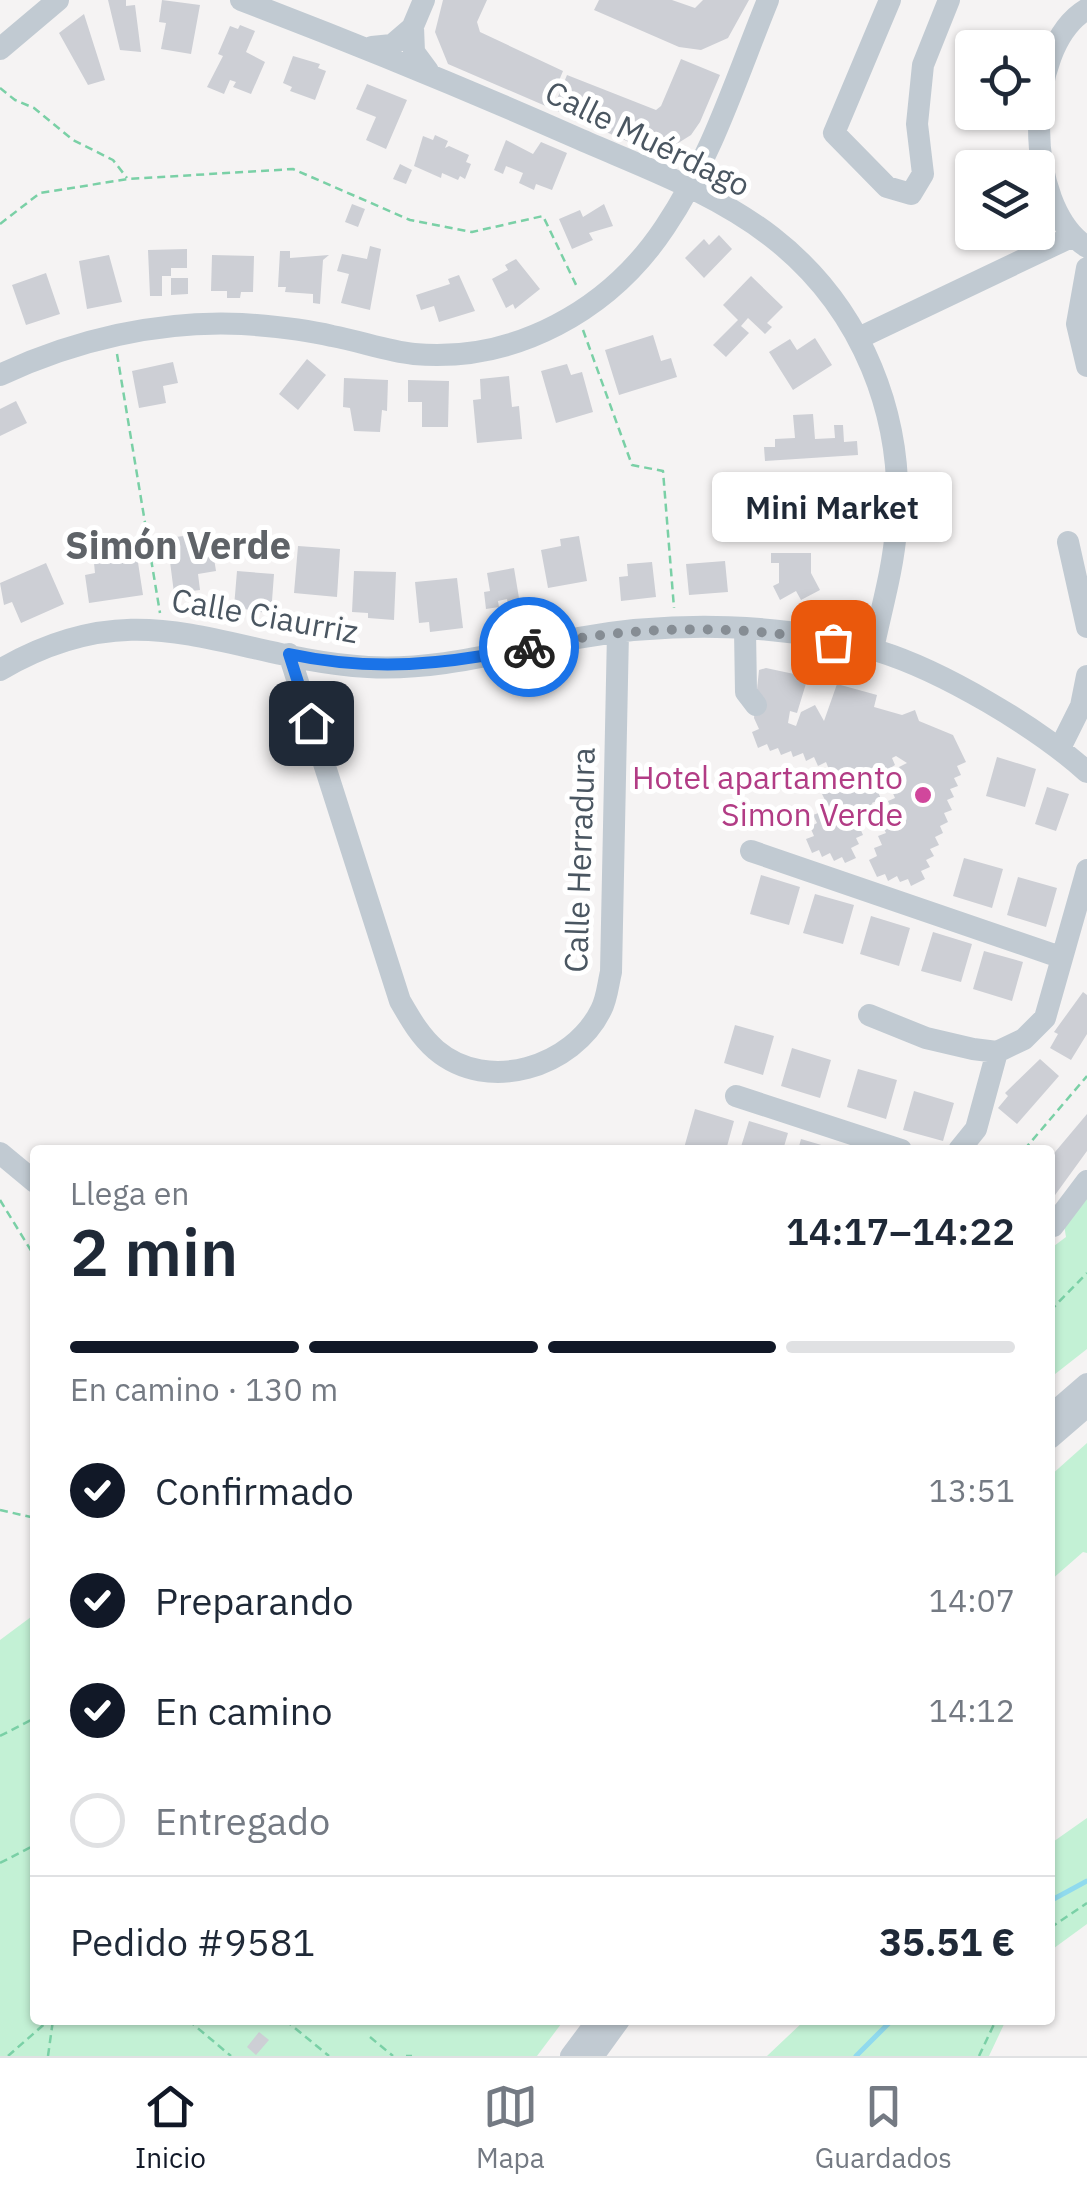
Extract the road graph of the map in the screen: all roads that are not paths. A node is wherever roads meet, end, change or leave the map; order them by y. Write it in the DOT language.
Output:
graph roads {
  1 [pos="58,0"];
  2 [pos="241,0"];
  3 [pos="424,0"];
  4 [pos="768,0"];
  5 [pos="890,0"];
  6 [pos="949,0"];
  7 [pos="1056,0"];
  8 [pos="1080,13"];
  9 [pos="0,49"];
  10 [pos="402,52"];
  11 [pos="689,187"];
  12 [pos="1079,242"];
  13 [pos="1087,268"];
  14 [pos="861,338"];
  15 [pos="1087,366"];
  16 [pos="0,375"];
  17 [pos="1068,542"];
  18 [pos="1087,626"];
  19 [pos="746,630"];
  20 [pos="618,632"];
  21 [pos="872,649"];
  22 [pos="289,654"];
  23 [pos="0,670"];
  24 [pos="1087,676"];
  25 [pos="756,705"];
  26 [pos="1060,748"];
  27 [pos="1087,772"];
  28 [pos="751,851"];
  29 [pos="1087,870"];
  30 [pos="1060,957"];
  31 [pos="869,1015"];
  32 [pos="997,1052"];
  33 [pos="736,1096"];
  34 [pos="886,1145"];
  35 [pos="963,1145"];
  36 [pos="0,1153"];
  37 [pos="30,1178"];
  38 [pos="1087,1180"];
  39 [pos="1055,1223"];
  40 [pos="1087,1384"];
  41 [pos="1087,1406"];
  42 [pos="1055,1412"];
  43 [pos="1055,1434"];
  44 [pos="594,2025"];
  45 [pos="615,2025"];
  46 [pos="571,2056"];
  47 [pos="593,2056"];
  1 -- 9 [label="street"];
  2 -- 10 [label="street, Calle Muérdago"];
  3 -- 10 [label="street"];
  4 -- 11 [label="street"];
  5 -- 6 [label="street"];
  7 -- 8 [label="street"];
  8 -- 12 [label="street"];
  10 -- 11 [label="street, Calle Muérdago"];
  11 -- 14 [label="street, Calle Muérdago"];
  11 -- 16 [label="street"];
  12 -- 14 [label="street"];
  13 -- 15 [label="street"];
  14 -- 21 [label="street, Calle Muérdago"];
  17 -- 18 [label="street"];
  19 -- 20 [label="street, Calle Ciaurriz"];
  19 -- 21 [label="street, Calle Ciaurriz"];
  19 -- 25 [label="street"];
  20 -- 22 [label="street, Calle Ciaurriz"];
  20 -- 22 [label="street, Calle Herradura"];
  21 -- 26 [label="street, Calle Ciaurriz"];
  22 -- 23 [label="street, Calle Ciaurriz"];
  24 -- 26 [label="street"];
  26 -- 27 [label="street, Calle Ciaurriz"];
  28 -- 30 [label="street"];
  29 -- 30 [label="street"];
  30 -- 32 [label="street"];
  31 -- 32 [label="street"];
  32 -- 35 [label="street"];
  33 -- 34 [label="street"];
  36 -- 37 [label="street"];
  38 -- 39 [label="street"];
  40 -- 42 [label="street"];
  41 -- 43 [label="street"];
  44 -- 46 [label="street"];
  45 -- 47 [label="street"];
}
